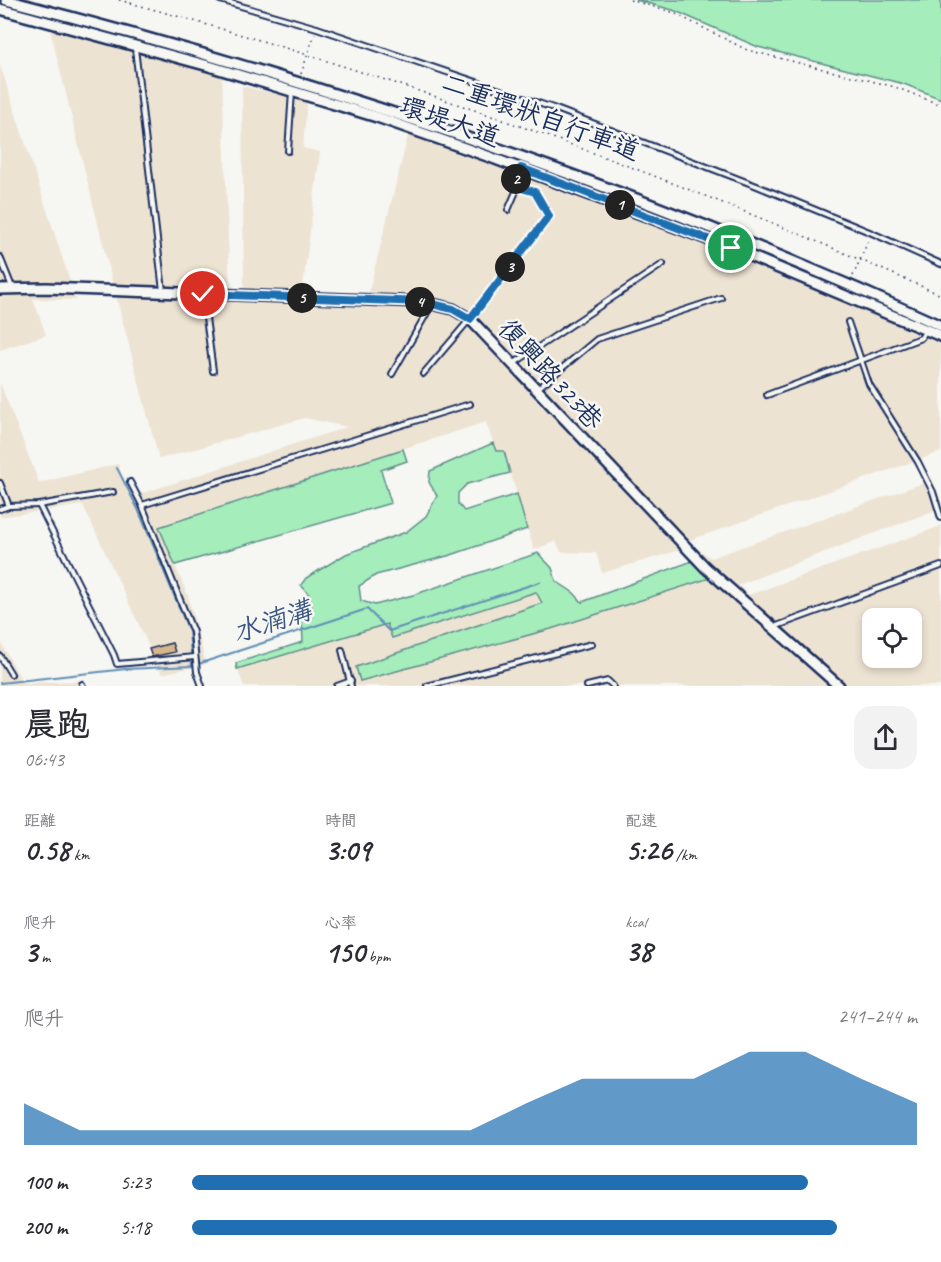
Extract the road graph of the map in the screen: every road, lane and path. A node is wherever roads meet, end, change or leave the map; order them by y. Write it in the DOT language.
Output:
graph roads {
  1 [pos="6,0"];
  2 [pos="119,0"];
  3 [pos="220,0"];
  4 [pos="630,0"];
  5 [pos="0,9"];
  6 [pos="71,17"];
  7 [pos="69,27"];
  8 [pos="317,28"];
  9 [pos="135,44"];
  10 [pos="307,55"];
  11 [pos="300,78"];
  12 [pos="292,92"];
  13 [pos="941,105"];
  14 [pos="288,152"];
  15 [pos="521,168"];
  16 [pos="518,187"];
  17 [pos="508,210"];
  18 [pos="872,233"];
  19 [pos="0,257"];
  20 [pos="860,259"];
  21 [pos="663,264"];
  22 [pos="941,264"];
  23 [pos="850,282"];
  24 [pos="12,288"];
  25 [pos="0,289"];
  26 [pos="163,293"];
  27 [pos="203,294"];
  28 [pos="941,295"];
  29 [pos="721,298"];
  30 [pos="433,304"];
  31 [pos="470,319"];
  32 [pos="848,322"];
  33 [pos="928,325"];
  34 [pos="941,326"];
  35 [pos="941,336"];
  36 [pos="860,361"];
  37 [pos="512,364"];
  38 [pos="213,371"];
  39 [pos="392,374"];
  40 [pos="423,374"];
  41 [pos="537,390"];
  42 [pos="767,395"];
  43 [pos="470,404"];
  44 [pos="130,482"];
  45 [pos="0,483"];
  46 [pos="113,492"];
  47 [pos="39,505"];
  48 [pos="142,505"];
  49 [pos="9,506"];
  50 [pos="0,509"];
  51 [pos="941,518"];
  52 [pos="941,566"];
  53 [pos="773,628"];
  54 [pos="592,644"];
  55 [pos="342,650"];
  56 [pos="0,656"];
  57 [pos="195,657"];
  58 [pos="11,674"];
  59 [pos="351,684"];
  60 [pos="202,686"];
  61 [pos="337,686"];
  62 [pos="427,686"];
  63 [pos="587,686"];
  64 [pos="613,686"];
  65 [pos="839,686"];
  1 -- 6 [label="street, 環堤大道"];
  2 -- 10 [label="path, 二重環狀自行車道"];
  3 -- 8 [label="lane"];
  4 -- 13 [label="path"];
  5 -- 7 [label="street, 環堤大道"];
  6 -- 7 [label="street"];
  6 -- 33 [label="street, 環堤大道"];
  7 -- 9 [label="street, 環堤大道"];
  8 -- 10 [label="path"];
  8 -- 18 [label="lane"];
  9 -- 12 [label="street, 環堤大道"];
  9 -- 26 [label="lane"];
  10 -- 11 [label="path"];
  10 -- 20 [label="path, 二重環狀自行車道"];
  12 -- 14 [label="lane"];
  12 -- 15 [label="street, 環堤大道"];
  15 -- 16 [label="lane"];
  15 -- 33 [label="street, 環堤大道"];
  16 -- 17 [label="lane"];
  16 -- 31 [label="lane"];
  18 -- 20 [label="path"];
  18 -- 22 [label="lane"];
  19 -- 24 [label="lane"];
  20 -- 23 [label="path"];
  20 -- 28 [label="path, 二重環狀自行車道"];
  21 -- 37 [label="lane"];
  24 -- 25 [label="street, 復興路323巷"];
  24 -- 26 [label="street, 復興路323巷"];
  26 -- 27 [label="street, 復興路323巷"];
  27 -- 30 [label="street, 復興路323巷"];
  27 -- 38 [label="lane"];
  29 -- 41 [label="lane"];
  30 -- 31 [label="street, 復興路323巷"];
  30 -- 39 [label="lane"];
  31 -- 37 [label="street, 復興路323巷"];
  31 -- 40 [label="lane"];
  32 -- 36 [label="lane"];
  33 -- 34 [label="street, 環堤大道"];
  33 -- 35 [label="street, 環堤大道"];
  33 -- 36 [label="lane"];
  36 -- 42 [label="lane"];
  36 -- 51 [label="lane"];
  37 -- 41 [label="street, 復興路323巷"];
  41 -- 53 [label="street, 復興路323巷"];
  43 -- 48 [label="lane"];
  44 -- 48 [label="lane"];
  45 -- 49 [label="lane"];
  46 -- 47 [label="lane"];
  47 -- 49 [label="lane"];
  47 -- 57 [label="lane"];
  48 -- 57 [label="lane"];
  49 -- 50 [label="lane"];
  52 -- 53 [label="lane"];
  53 -- 65 [label="street, 復興路323巷"];
  54 -- 62 [label="lane"];
  55 -- 59 [label="lane"];
  56 -- 58 [label="lane"];
  57 -- 60 [label="lane"];
  59 -- 61 [label="lane"];
  63 -- 64 [label="lane"];
}
